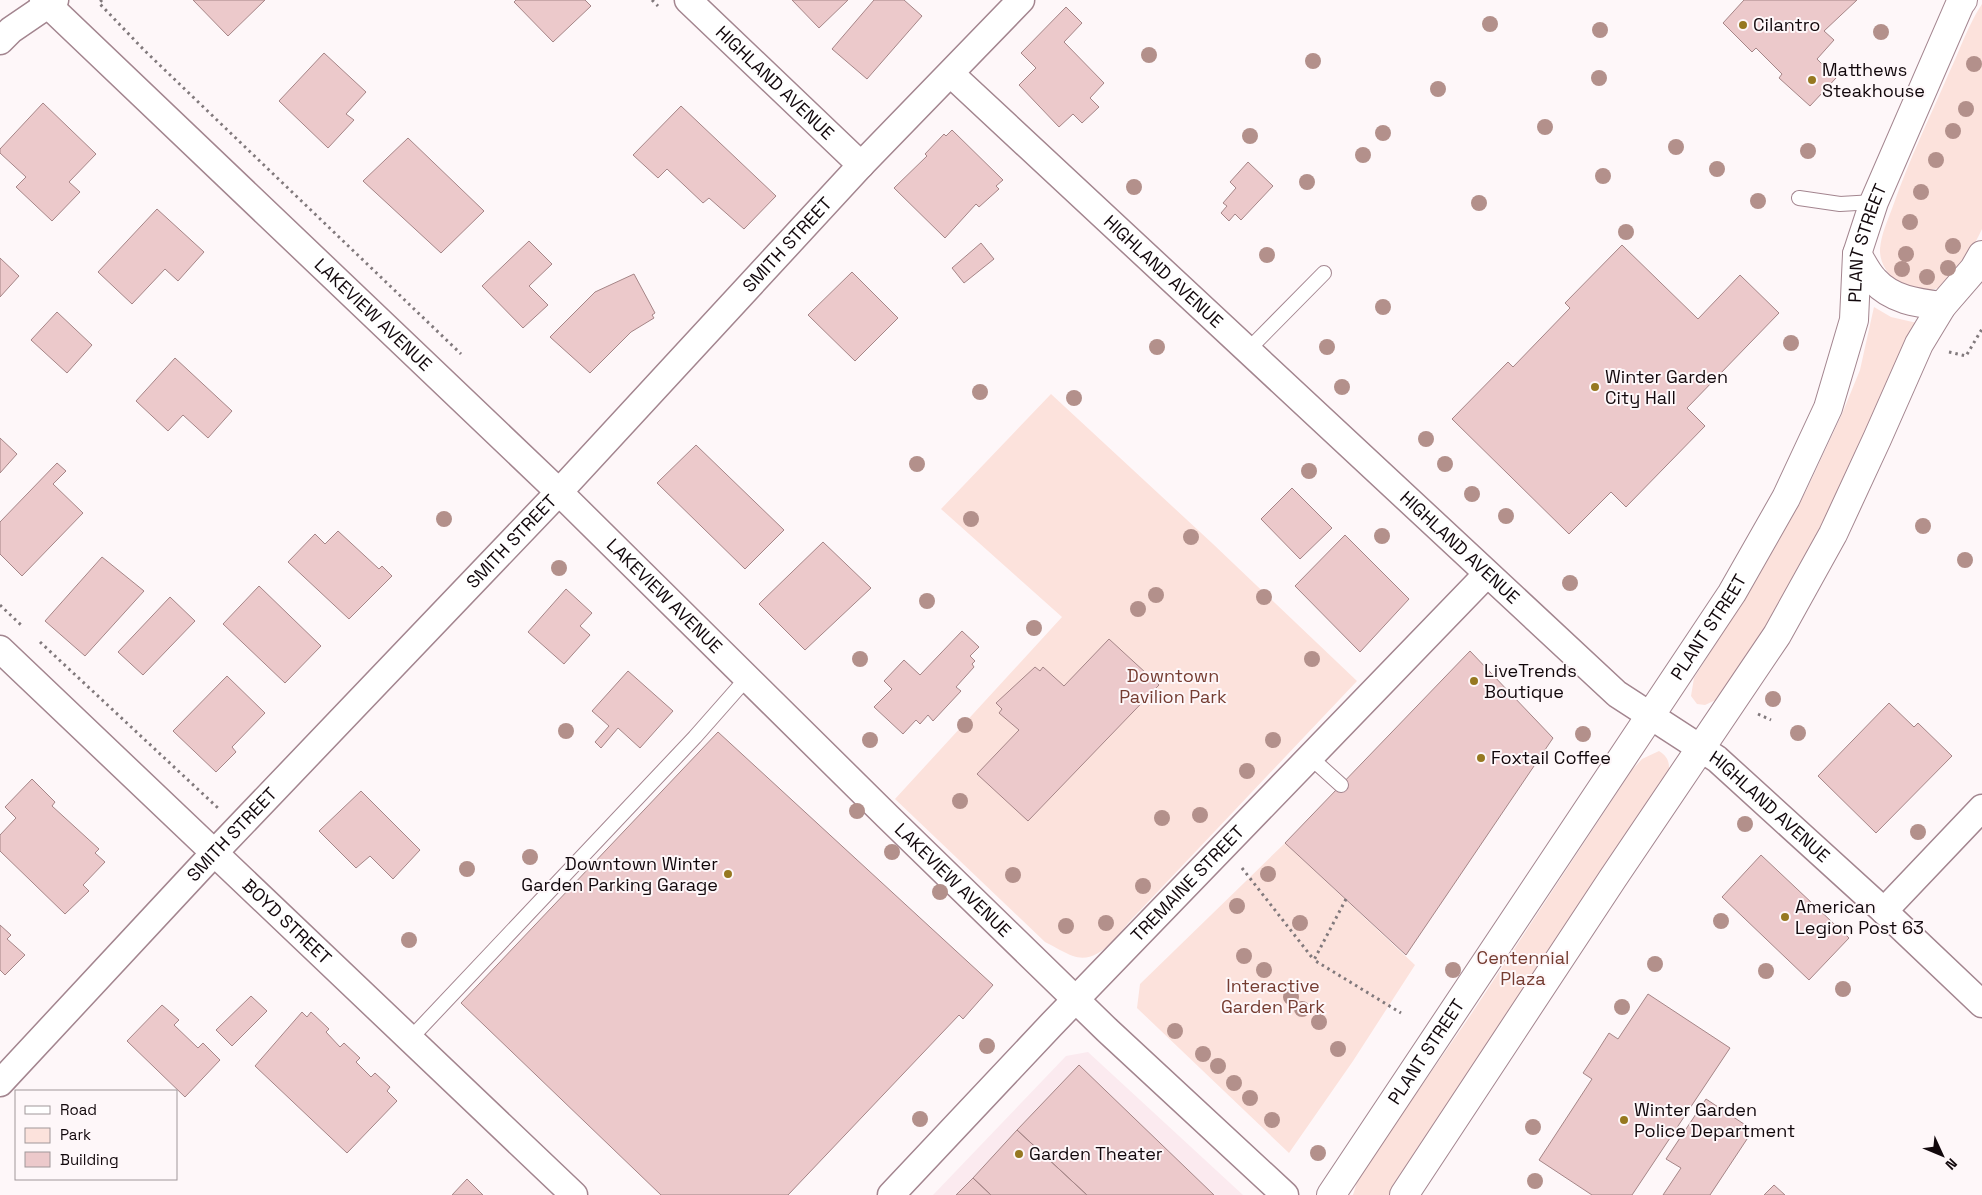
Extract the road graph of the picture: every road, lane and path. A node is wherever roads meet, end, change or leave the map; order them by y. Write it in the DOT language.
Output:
graph roads {
  1 [pos="102,0"];
  2 [pos="652,0"];
  3 [pos="688,0"];
  4 [pos="1022,0"];
  5 [pos="1963,0"];
  6 [pos="49,2"];
  7 [pos="659,7"];
  8 [pos="0,41"];
  9 [pos="951,74"];
  10 [pos="861,166"];
  11 [pos="1799,198"];
  12 [pos="1874,202"];
  13 [pos="1857,254"];
  14 [pos="1982,255"];
  15 [pos="1324,273"];
  16 [pos="1942,306"];
  17 [pos="1982,329"];
  18 [pos="1247,351"];
  19 [pos="1966,356"];
  20 [pos="466,359"];
  21 [pos="559,492"];
  22 [pos="1487,574"];
  23 [pos="0,605"];
  24 [pos="26,630"];
  25 [pos="33,636"];
  26 [pos="0,648"];
  27 [pos="747,678"];
  28 [pos="1650,715"];
  29 [pos="1701,747"];
  30 [pos="1310,757"];
  31 [pos="1341,784"];
  32 [pos="1982,808"];
  33 [pos="222,812"];
  34 [pos="215,852"];
  35 [pos="1242,868"];
  36 [pos="1346,899"];
  37 [pos="1884,911"];
  38 [pos="1314,960"];
  39 [pos="1076,1000"];
  40 [pos="1982,1004"];
  41 [pos="1402,1013"];
  42 [pos="410,1039"];
  43 [pos="0,1083"];
  44 [pos="574,1195"];
  45 [pos="891,1195"];
  46 [pos="1286,1195"];
  47 [pos="1331,1195"];
  48 [pos="1404,1195"];
  1 -- 20 [label="path"];
  2 -- 7 [label="path"];
  3 -- 10 [label="street, HIGHLAND AVENUE"];
  4 -- 9 [label="street, SMITH STREET"];
  5 -- 12 [label="main road, PLANT STREET"];
  6 -- 8 [label="street"];
  6 -- 21 [label="street, LAKEVIEW AVENUE"];
  9 -- 10 [label="street, SMITH STREET"];
  9 -- 18 [label="street, HIGHLAND AVENUE"];
  10 -- 21 [label="street, SMITH STREET"];
  11 -- 12 [label="lane"];
  12 -- 13 [label="main road, PLANT STREET"];
  13 -- 16 [label="main road"];
  13 -- 28 [label="main road, PLANT STREET"];
  14 -- 16 [label="main road"];
  15 -- 18 [label="lane"];
  16 -- 29 [label="main road"];
  17 -- 19 [label="path"];
  18 -- 22 [label="street, HIGHLAND AVENUE"];
  21 -- 27 [label="street, LAKEVIEW AVENUE"];
  21 -- 34 [label="street, SMITH STREET"];
  22 -- 28 [label="street, HIGHLAND AVENUE"];
  22 -- 30 [label="street, TREMAINE STREET"];
  23 -- 24 [label="path"];
  25 -- 33 [label="path"];
  26 -- 34 [label="street, BOYD STREET"];
  27 -- 39 [label="street, LAKEVIEW AVENUE"];
  27 -- 42 [label="lane"];
  28 -- 29 [label="street, HIGHLAND AVENUE"];
  28 -- 47 [label="main road, PLANT STREET"];
  29 -- 37 [label="street, HIGHLAND AVENUE"];
  29 -- 48 [label="main road"];
  30 -- 31 [label="lane"];
  30 -- 39 [label="street, TREMAINE STREET"];
  32 -- 37 [label="street"];
  34 -- 42 [label="street, BOYD STREET"];
  34 -- 43 [label="street, SMITH STREET"];
  35 -- 38 [label="path"];
  36 -- 38 [label="path"];
  37 -- 40 [label="street, HIGHLAND AVENUE"];
  38 -- 41 [label="path"];
  39 -- 45 [label="street, TREMAINE STREET"];
  39 -- 46 [label="street, LAKEVIEW AVENUE"];
  42 -- 44 [label="street, BOYD STREET"];
}
